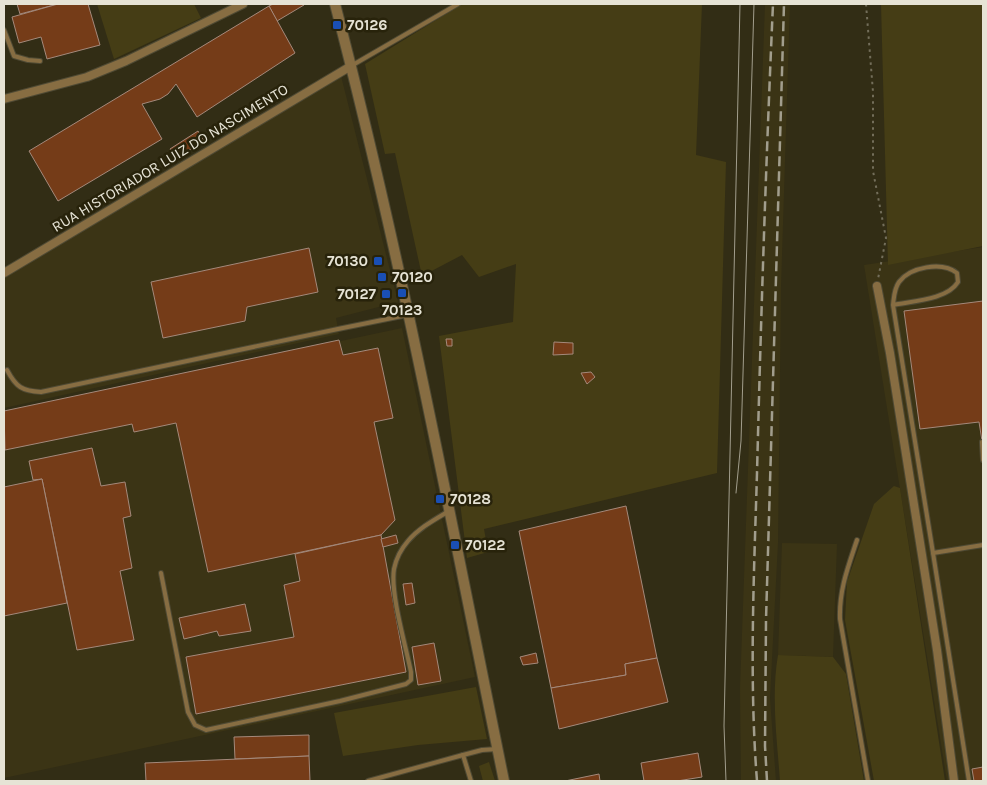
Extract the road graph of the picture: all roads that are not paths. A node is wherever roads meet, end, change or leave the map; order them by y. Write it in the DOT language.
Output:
graph roads {
  1 [pos="243,4"];
  2 [pos="334,4"];
  3 [pos="458,4"];
  4 [pos="4,30"];
  5 [pos="40,61"];
  6 [pos="351,66"];
  7 [pos="4,99"];
  8 [pos="4,272"];
  9 [pos="877,286"];
  10 [pos="892,305"];
  11 [pos="409,315"];
  12 [pos="7,370"];
  13 [pos="982,442"];
  14 [pos="983,460"];
  15 [pos="449,511"];
  16 [pos="857,540"];
  17 [pos="983,545"];
  18 [pos="933,553"];
  19 [pos="160,574"];
  20 [pos="497,749"];
  21 [pos="463,755"];
  22 [pos="368,781"];
  23 [pos="470,781"];
  24 [pos="504,781"];
  25 [pos="868,781"];
  26 [pos="954,781"];
  27 [pos="969,781"];
  1 -- 7 [label="street"];
  2 -- 6 [label="street"];
  3 -- 6 [label="lane"];
  4 -- 5 [label="lane"];
  6 -- 8 [label="street, RUA HISTORIADOR LUIZ DO NASCIMENTO"];
  6 -- 11 [label="street"];
  9 -- 26 [label="street"];
  10 -- 10 [label="lane"];
  10 -- 18 [label="lane"];
  11 -- 12 [label="lane"];
  11 -- 15 [label="street"];
  13 -- 14 [label="lane"];
  15 -- 19 [label="lane"];
  15 -- 20 [label="street"];
  16 -- 25 [label="lane"];
  17 -- 18 [label="lane"];
  18 -- 27 [label="lane"];
  20 -- 21 [label="lane"];
  20 -- 24 [label="street"];
  21 -- 22 [label="lane"];
  21 -- 23 [label="lane"];
}
